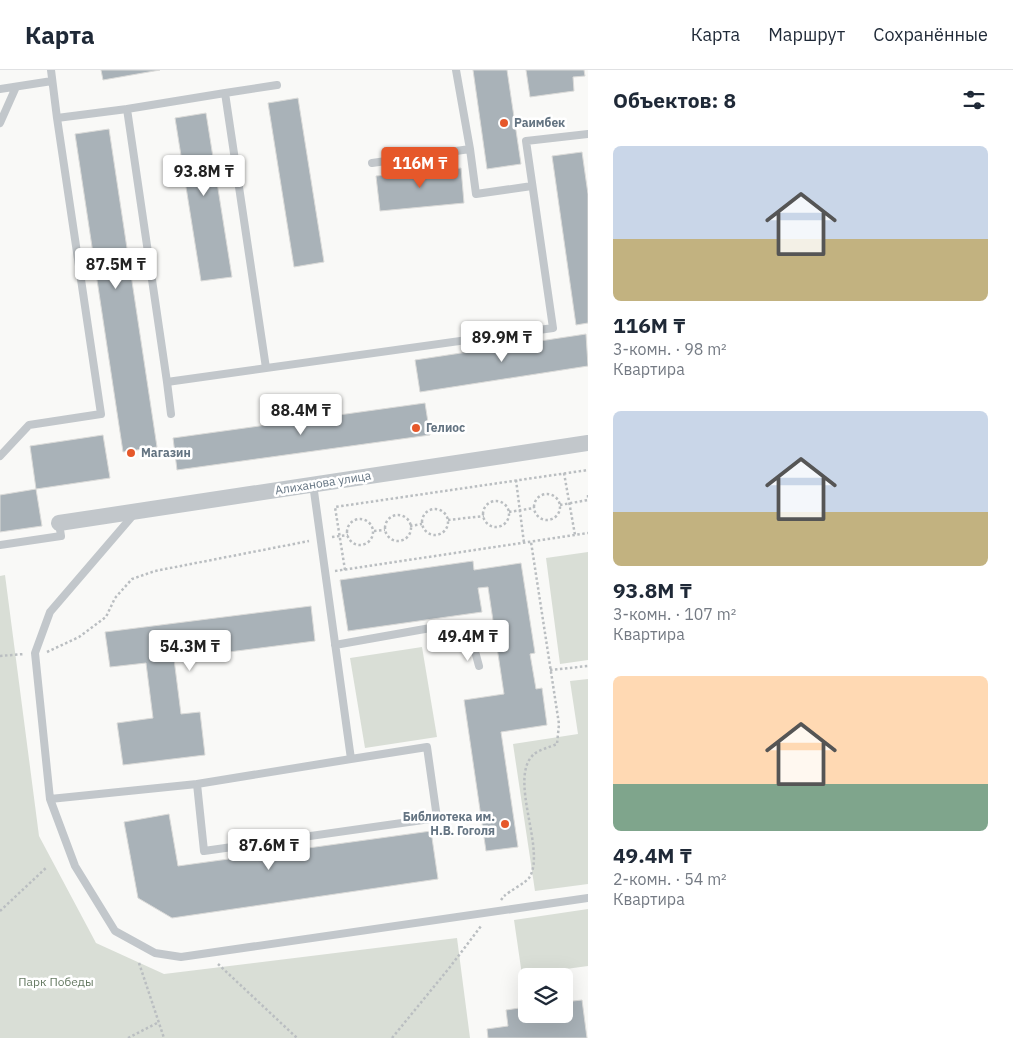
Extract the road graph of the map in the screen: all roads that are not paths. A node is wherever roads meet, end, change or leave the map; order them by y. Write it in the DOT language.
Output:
graph roads {
  1 [pos="50,70"];
  2 [pos="456,70"];
  3 [pos="52,81"];
  4 [pos="277,85"];
  5 [pos="16,87"];
  6 [pos="0,89"];
  7 [pos="225,93"];
  8 [pos="127,109"];
  9 [pos="57,118"];
  10 [pos="0,123"];
  11 [pos="588,134"];
  12 [pos="470,149"];
  13 [pos="372,163"];
  14 [pos="532,186"];
  15 [pos="266,368"];
  16 [pos="167,382"];
  17 [pos="172,414"];
  18 [pos="588,443"];
  19 [pos="0,456"];
  20 [pos="313,484"];
  21 [pos="136,512"];
  22 [pos="59,523"];
  23 [pos="0,545"];
  24 [pos="335,645"];
  25 [pos="479,666"];
  26 [pos="351,759"];
  27 [pos="197,784"];
  28 [pos="50,799"];
  29 [pos="588,898"];
  1 -- 3 [label="lane"];
  2 -- 12 [label="lane"];
  3 -- 5 [label="lane"];
  3 -- 9 [label="lane"];
  4 -- 7 [label="lane"];
  5 -- 6 [label="lane"];
  5 -- 10 [label="lane"];
  7 -- 8 [label="lane"];
  7 -- 15 [label="lane"];
  8 -- 9 [label="lane"];
  8 -- 16 [label="lane"];
  9 -- 19 [label="lane"];
  11 -- 14 [label="lane"];
  12 -- 13 [label="lane"];
  12 -- 14 [label="lane"];
  14 -- 15 [label="lane"];
  15 -- 16 [label="lane"];
  16 -- 17 [label="lane"];
  18 -- 20 [label="street, Алиханова улица"];
  20 -- 21 [label="street, Алиханова улица"];
  20 -- 24 [label="lane"];
  21 -- 22 [label="street, Алиханова улица"];
  21 -- 28 [label="lane"];
  22 -- 23 [label="lane"];
  24 -- 25 [label="lane"];
  24 -- 26 [label="lane"];
  26 -- 27 [label="lane"];
  26 -- 27 [label="lane"];
  27 -- 28 [label="lane"];
  28 -- 29 [label="lane"];
}
